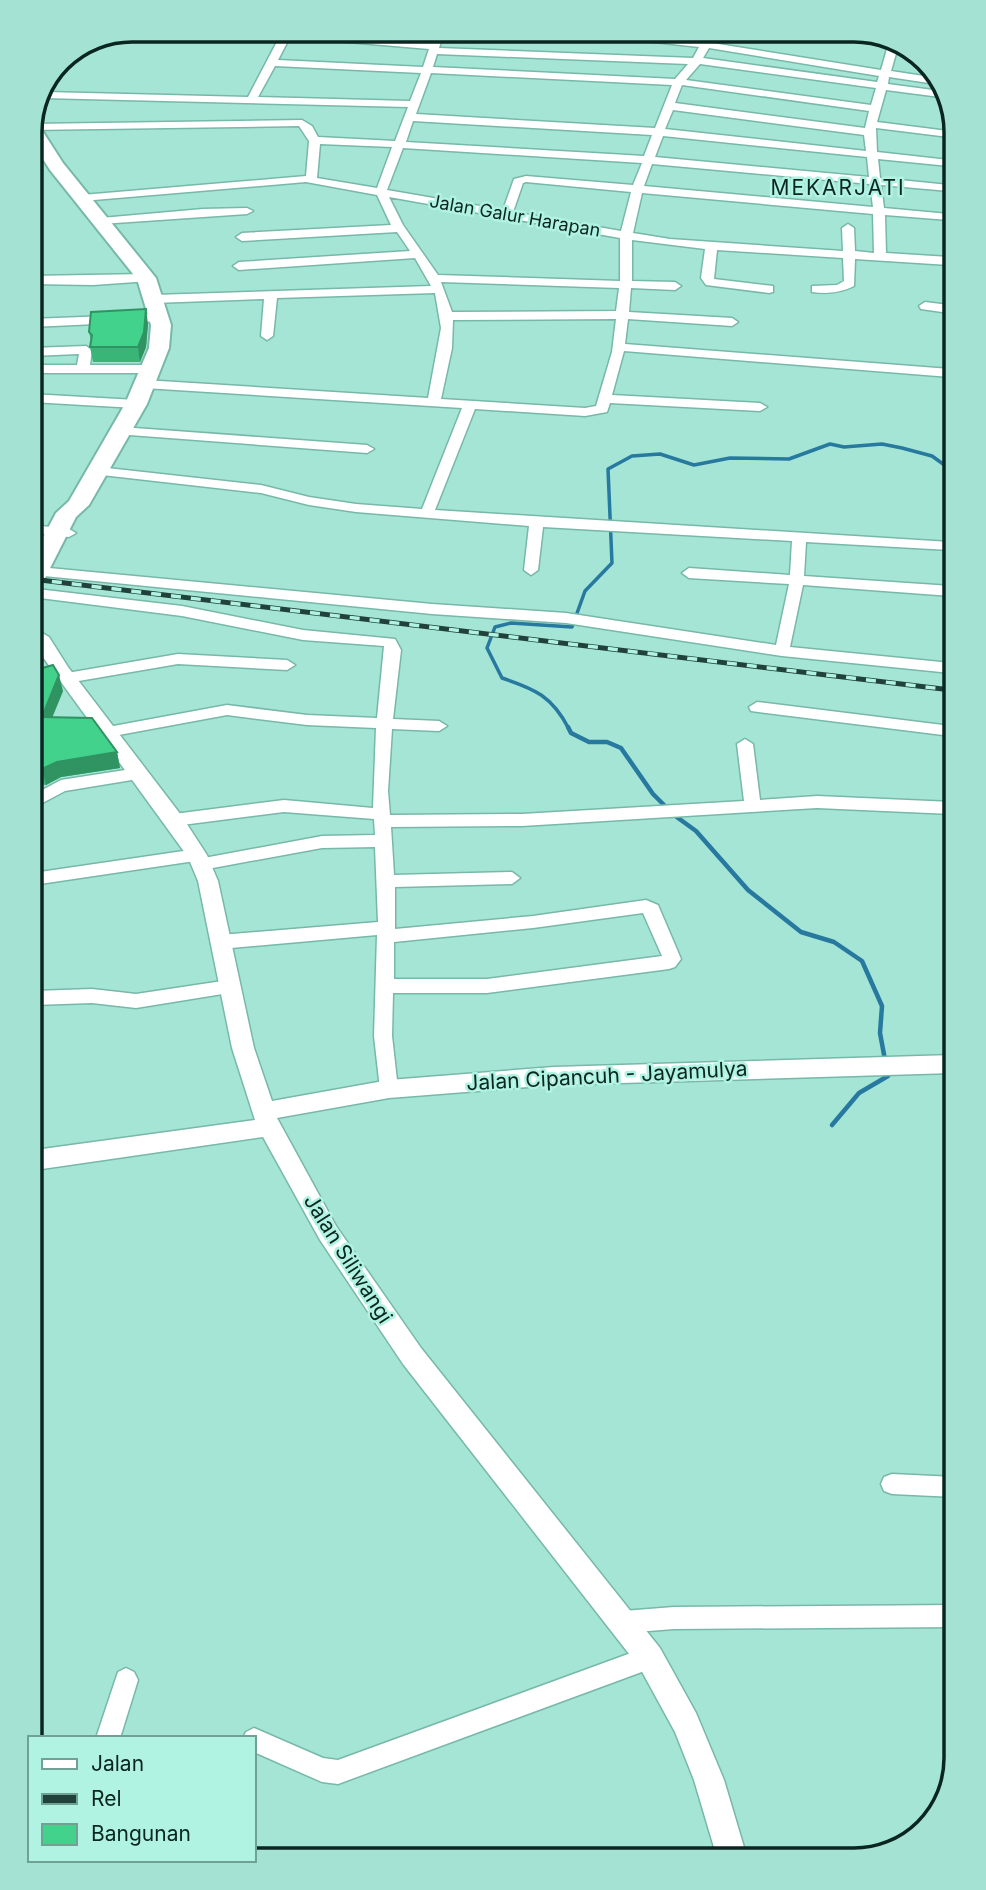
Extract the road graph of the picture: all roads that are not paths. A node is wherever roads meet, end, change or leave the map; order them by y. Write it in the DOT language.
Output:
graph roads {
  1 [pos="282,42"];
  2 [pos="370,42"];
  3 [pos="436,42"];
  4 [pos="680,42"];
  5 [pos="709,42"];
  6 [pos="707,45"];
  7 [pos="434,49"];
  8 [pos="892,50"];
  9 [pos="696,61"];
  10 [pos="269,63"];
  11 [pos="427,70"];
  12 [pos="884,81"];
  13 [pos="679,82"];
  14 [pos="928,82"];
  15 [pos="934,92"];
  16 [pos="50,95"];
  17 [pos="252,99"];
  18 [pos="413,104"];
  19 [pos="670,106"];
  20 [pos="875,109"];
  21 [pos="408,117"];
  22 [pos="869,128"];
  23 [pos="660,132"];
  24 [pos="944,134"];
  25 [pos="42,135"];
  26 [pos="314,140"];
  27 [pos="397,144"];
  28 [pos="42,147"];
  29 [pos="870,156"];
  30 [pos="649,161"];
  31 [pos="944,163"];
  32 [pos="312,180"];
  33 [pos="874,181"];
  34 [pos="944,188"];
  35 [pos="637,189"];
  36 [pos="381,192"];
  37 [pos="82,198"];
  38 [pos="247,211"];
  39 [pos="879,212"];
  40 [pos="508,215"];
  41 [pos="944,217"];
  42 [pos="101,221"];
  43 [pos="398,228"];
  44 [pos="848,228"];
  45 [pos="626,236"];
  46 [pos="242,237"];
  47 [pos="711,248"];
  48 [pos="418,254"];
  49 [pos="849,256"];
  50 [pos="880,257"];
  51 [pos="944,261"];
  52 [pos="239,266"];
  53 [pos="146,278"];
  54 [pos="42,280"];
  55 [pos="625,282"];
  56 [pos="436,284"];
  57 [pos="675,286"];
  58 [pos="769,289"];
  59 [pos="816,289"];
  60 [pos="271,295"];
  61 [pos="925,306"];
  62 [pos="157,308"];
  63 [pos="944,308"];
  64 [pos="621,315"];
  65 [pos="449,317"];
  66 [pos="42,322"];
  67 [pos="732,322"];
  68 [pos="268,336"];
  69 [pos="619,347"];
  70 [pos="42,350"];
  71 [pos="83,368"];
  72 [pos="42,369"];
  73 [pos="944,373"];
  74 [pos="148,377"];
  75 [pos="606,398"];
  76 [pos="42,399"];
  77 [pos="434,402"];
  78 [pos="136,404"];
  79 [pos="470,404"];
  80 [pos="760,407"];
  81 [pos="121,431"];
  82 [pos="367,449"];
  83 [pos="98,471"];
  84 [pos="426,513"];
  85 [pos="537,522"];
  86 [pos="42,530"];
  87 [pos="63,532"];
  88 [pos="799,537"];
  89 [pos="944,546"];
  90 [pos="531,570"];
  91 [pos="690,573"];
  92 [pos="42,579"];
  93 [pos="797,580"];
  94 [pos="42,588"];
  95 [pos="42,589"];
  96 [pos="944,591"];
  97 [pos="42,642"];
  98 [pos="782,651"];
  99 [pos="288,665"];
  100 [pos="944,667"];
  101 [pos="67,678"];
  102 [pos="757,707"];
  103 [pos="384,725"];
  104 [pos="439,726"];
  105 [pos="944,730"];
  106 [pos="108,732"];
  107 [pos="745,744"];
  108 [pos="138,774"];
  109 [pos="42,797"];
  110 [pos="752,805"];
  111 [pos="944,808"];
  112 [pos="382,817"];
  113 [pos="174,820"];
  114 [pos="383,841"];
  115 [pos="199,860"];
  116 [pos="42,877"];
  117 [pos="512,878"];
  118 [pos="386,881"];
  119 [pos="386,932"];
  120 [pos="220,942"];
  121 [pos="383,986"];
  122 [pos="229,987"];
  123 [pos="42,998"];
  124 [pos="944,1064"];
  125 [pos="389,1089"];
  126 [pos="266,1120"];
  127 [pos="42,1159"];
  128 [pos="892,1484"];
  129 [pos="944,1487"];
  130 [pos="944,1616"];
  131 [pos="623,1622"];
  132 [pos="650,1658"];
  133 [pos="126,1680"];
  134 [pos="109,1736"];
  135 [pos="256,1741"];
  136 [pos="729,1848"];
  1 -- 10 [label="street"];
  2 -- 7 [label="street"];
  3 -- 7 [label="street"];
  4 -- 6 [label="street"];
  5 -- 6 [label="street"];
  6 -- 9 [label="street"];
  6 -- 12 [label="street"];
  7 -- 9 [label="street"];
  7 -- 11 [label="street"];
  8 -- 12 [label="street"];
  9 -- 12 [label="street"];
  9 -- 13 [label="street"];
  10 -- 11 [label="street"];
  10 -- 17 [label="street"];
  11 -- 13 [label="street"];
  11 -- 18 [label="street"];
  12 -- 14 [label="street"];
  12 -- 15 [label="street"];
  12 -- 20 [label="street"];
  13 -- 19 [label="street"];
  13 -- 20 [label="street"];
  16 -- 17 [label="street"];
  17 -- 18 [label="street"];
  18 -- 21 [label="street"];
  19 -- 22 [label="street"];
  19 -- 23 [label="street"];
  20 -- 22 [label="street"];
  21 -- 23 [label="street"];
  21 -- 27 [label="street"];
  22 -- 24 [label="street"];
  22 -- 29 [label="street"];
  23 -- 29 [label="street"];
  23 -- 30 [label="street"];
  25 -- 26 [label="street"];
  26 -- 27 [label="street"];
  26 -- 32 [label="street"];
  27 -- 30 [label="street"];
  27 -- 36 [label="street"];
  28 -- 37 [label="main road"];
  29 -- 31 [label="street"];
  29 -- 33 [label="street"];
  30 -- 33 [label="street"];
  30 -- 35 [label="street"];
  32 -- 36 [label="street, Jalan Galur Harapan"];
  32 -- 37 [label="street, Jalan Galur Harapan"];
  33 -- 34 [label="street"];
  33 -- 39 [label="street"];
  35 -- 39 [label="street"];
  35 -- 40 [label="street"];
  35 -- 45 [label="street"];
  36 -- 40 [label="street, Jalan Galur Harapan"];
  36 -- 43 [label="street"];
  37 -- 42 [label="main road"];
  38 -- 42 [label="street"];
  39 -- 41 [label="street"];
  39 -- 50 [label="street"];
  40 -- 45 [label="street, Jalan Galur Harapan"];
  42 -- 53 [label="main road"];
  43 -- 46 [label="street"];
  43 -- 48 [label="street"];
  44 -- 49 [label="street"];
  45 -- 47 [label="street, Jalan Galur Harapan"];
  45 -- 55 [label="street"];
  47 -- 49 [label="street, Jalan Galur Harapan"];
  47 -- 58 [label="street"];
  48 -- 52 [label="street"];
  48 -- 56 [label="street"];
  49 -- 50 [label="street, Jalan Galur Harapan"];
  49 -- 59 [label="street"];
  50 -- 51 [label="street, Jalan Galur Harapan"];
  53 -- 54 [label="street"];
  53 -- 62 [label="main road"];
  55 -- 56 [label="street"];
  55 -- 57 [label="street"];
  55 -- 64 [label="street"];
  56 -- 60 [label="street"];
  56 -- 65 [label="street"];
  60 -- 62 [label="street"];
  60 -- 68 [label="street"];
  61 -- 63 [label="street"];
  62 -- 66 [label="street"];
  62 -- 74 [label="main road"];
  64 -- 65 [label="street"];
  64 -- 67 [label="street"];
  64 -- 69 [label="street"];
  65 -- 77 [label="street"];
  69 -- 73 [label="street"];
  69 -- 75 [label="street"];
  70 -- 71 [label="street"];
  71 -- 72 [label="street"];
  71 -- 74 [label="street"];
  74 -- 77 [label="street"];
  74 -- 78 [label="main road"];
  75 -- 79 [label="street"];
  75 -- 80 [label="street"];
  76 -- 78 [label="street"];
  77 -- 79 [label="street"];
  78 -- 81 [label="main road"];
  79 -- 84 [label="street"];
  81 -- 82 [label="street"];
  81 -- 83 [label="main road"];
  83 -- 84 [label="street"];
  83 -- 87 [label="main road"];
  84 -- 85 [label="street"];
  85 -- 88 [label="street"];
  85 -- 90 [label="street"];
  86 -- 87 [label="street"];
  87 -- 92 [label="main road"];
  88 -- 89 [label="street"];
  88 -- 93 [label="street"];
  91 -- 93 [label="street"];
  93 -- 96 [label="street"];
  93 -- 98 [label="street"];
  94 -- 98 [label="street"];
  95 -- 103 [label="street"];
  97 -- 101 [label="street, Jalan Siliwangi"];
  98 -- 100 [label="street"];
  99 -- 101 [label="street"];
  101 -- 106 [label="street, Jalan Siliwangi"];
  102 -- 105 [label="street"];
  103 -- 104 [label="street"];
  103 -- 106 [label="street"];
  103 -- 112 [label="street"];
  106 -- 108 [label="street, Jalan Siliwangi"];
  107 -- 110 [label="street"];
  108 -- 109 [label="street"];
  108 -- 113 [label="street, Jalan Siliwangi"];
  110 -- 111 [label="street"];
  110 -- 112 [label="street"];
  112 -- 113 [label="street"];
  112 -- 114 [label="street"];
  113 -- 115 [label="street, Jalan Siliwangi"];
  114 -- 115 [label="street"];
  114 -- 118 [label="street"];
  115 -- 116 [label="street"];
  115 -- 120 [label="street, Jalan Siliwangi"];
  117 -- 118 [label="street"];
  118 -- 119 [label="street"];
  119 -- 120 [label="street"];
  119 -- 121 [label="street"];
  119 -- 121 [label="street"];
  120 -- 122 [label="street, Jalan Siliwangi"];
  121 -- 125 [label="street"];
  122 -- 123 [label="street"];
  122 -- 126 [label="street, Jalan Siliwangi"];
  124 -- 125 [label="street, Jalan Cipancuh - Jayamulya"];
  125 -- 126 [label="street, Jalan Cipancuh - Jayamulya"];
  126 -- 127 [label="street, Jalan Cipancuh - Jayamulya"];
  126 -- 131 [label="street, Jalan Siliwangi"];
  128 -- 129 [label="street"];
  130 -- 131 [label="street"];
  131 -- 132 [label="street, Jalan Siliwangi"];
  132 -- 135 [label="street"];
  132 -- 136 [label="street, Jalan Siliwangi"];
  133 -- 134 [label="street"];
}
